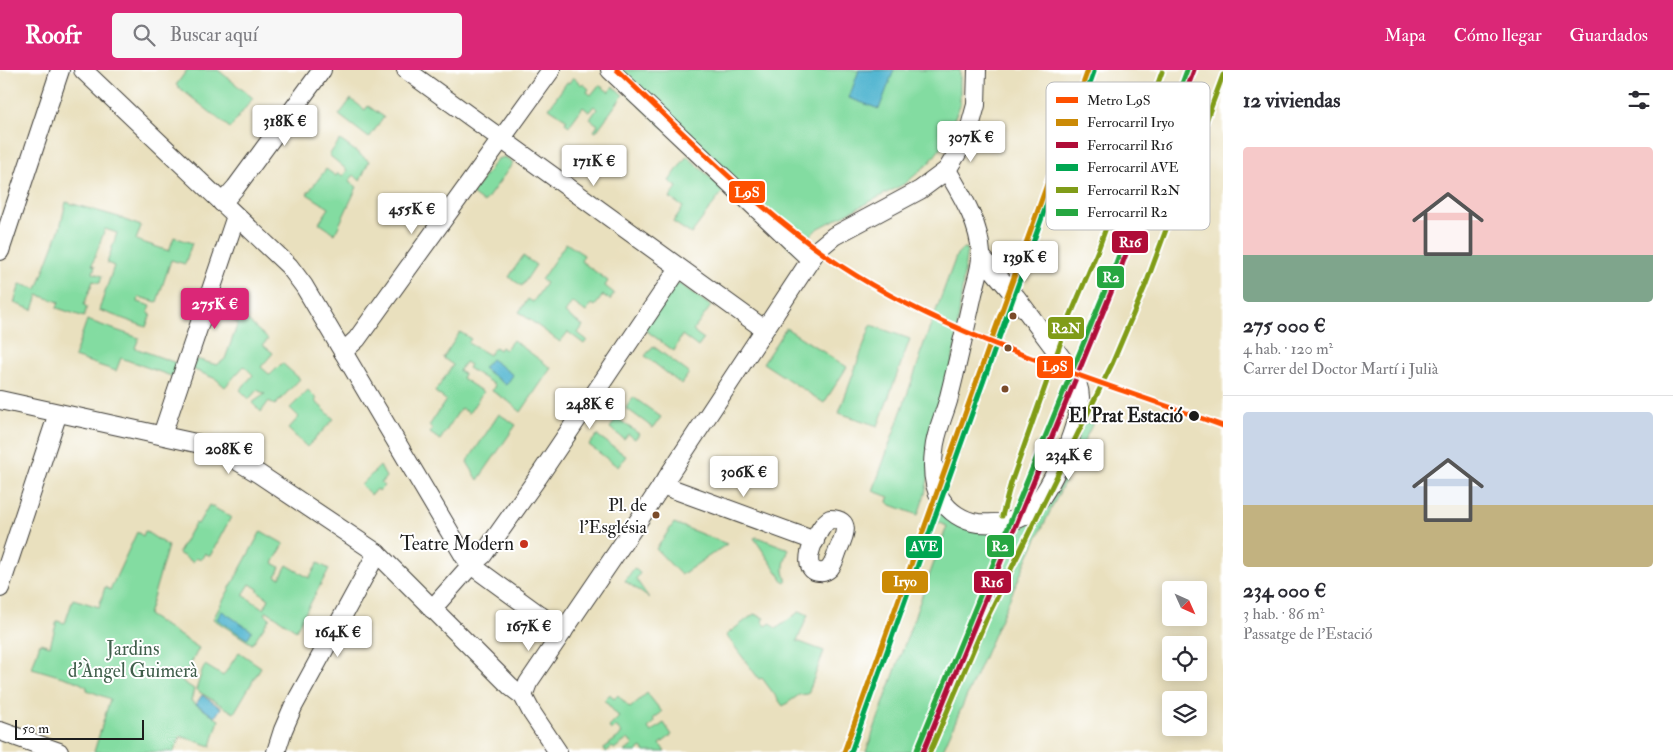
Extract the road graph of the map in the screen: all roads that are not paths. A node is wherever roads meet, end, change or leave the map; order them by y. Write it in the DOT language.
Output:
graph roads {
  1 [pos="60,70"];
  2 [pos="83,70"];
  3 [pos="322,70"];
  4 [pos="406,70"];
  5 [pos="551,70"];
  6 [pos="610,70"];
  7 [pos="977,70"];
  8 [pos="501,138"];
  9 [pos="947,170"];
  10 [pos="222,203"];
  11 [pos="236,216"];
  12 [pos="0,252"];
  13 [pos="981,256"];
  14 [pos="810,259"];
  15 [pos="678,268"];
  16 [pos="764,329"];
  17 [pos="344,352"];
  18 [pos="0,400"];
  19 [pos="58,413"];
  20 [pos="162,435"];
  21 [pos="662,485"];
  22 [pos="815,540"];
  23 [pos="377,553"];
  24 [pos="471,565"];
  25 [pos="0,588"];
  26 [pos="432,609"];
  27 [pos="566,628"];
  28 [pos="523,696"];
  29 [pos="0,732"];
  30 [pos="59,752"];
  31 [pos="276,752"];
  32 [pos="558,752"];
  1 -- 12 [label="street"];
  2 -- 10 [label="street"];
  3 -- 10 [label="street"];
  4 -- 8 [label="street"];
  5 -- 8 [label="street"];
  6 -- 14 [label="street"];
  7 -- 9 [label="street"];
  8 -- 15 [label="street"];
  8 -- 17 [label="street"];
  9 -- 13 [label="street"];
  9 -- 14 [label="street"];
  10 -- 11 [label="street"];
  11 -- 17 [label="street"];
  11 -- 20 [label="street"];
  13 -- 13 [label="street"];
  14 -- 16 [label="street"];
  15 -- 16 [label="street"];
  15 -- 24 [label="street"];
  16 -- 21 [label="street"];
  17 -- 24 [label="street"];
  18 -- 19 [label="street"];
  19 -- 20 [label="street"];
  19 -- 25 [label="street"];
  20 -- 23 [label="street"];
  21 -- 22 [label="street"];
  21 -- 27 [label="street"];
  23 -- 26 [label="street"];
  23 -- 31 [label="street"];
  24 -- 26 [label="street"];
  24 -- 27 [label="street"];
  26 -- 28 [label="street"];
  27 -- 28 [label="street"];
  28 -- 32 [label="street"];
  29 -- 30 [label="street"];
}
